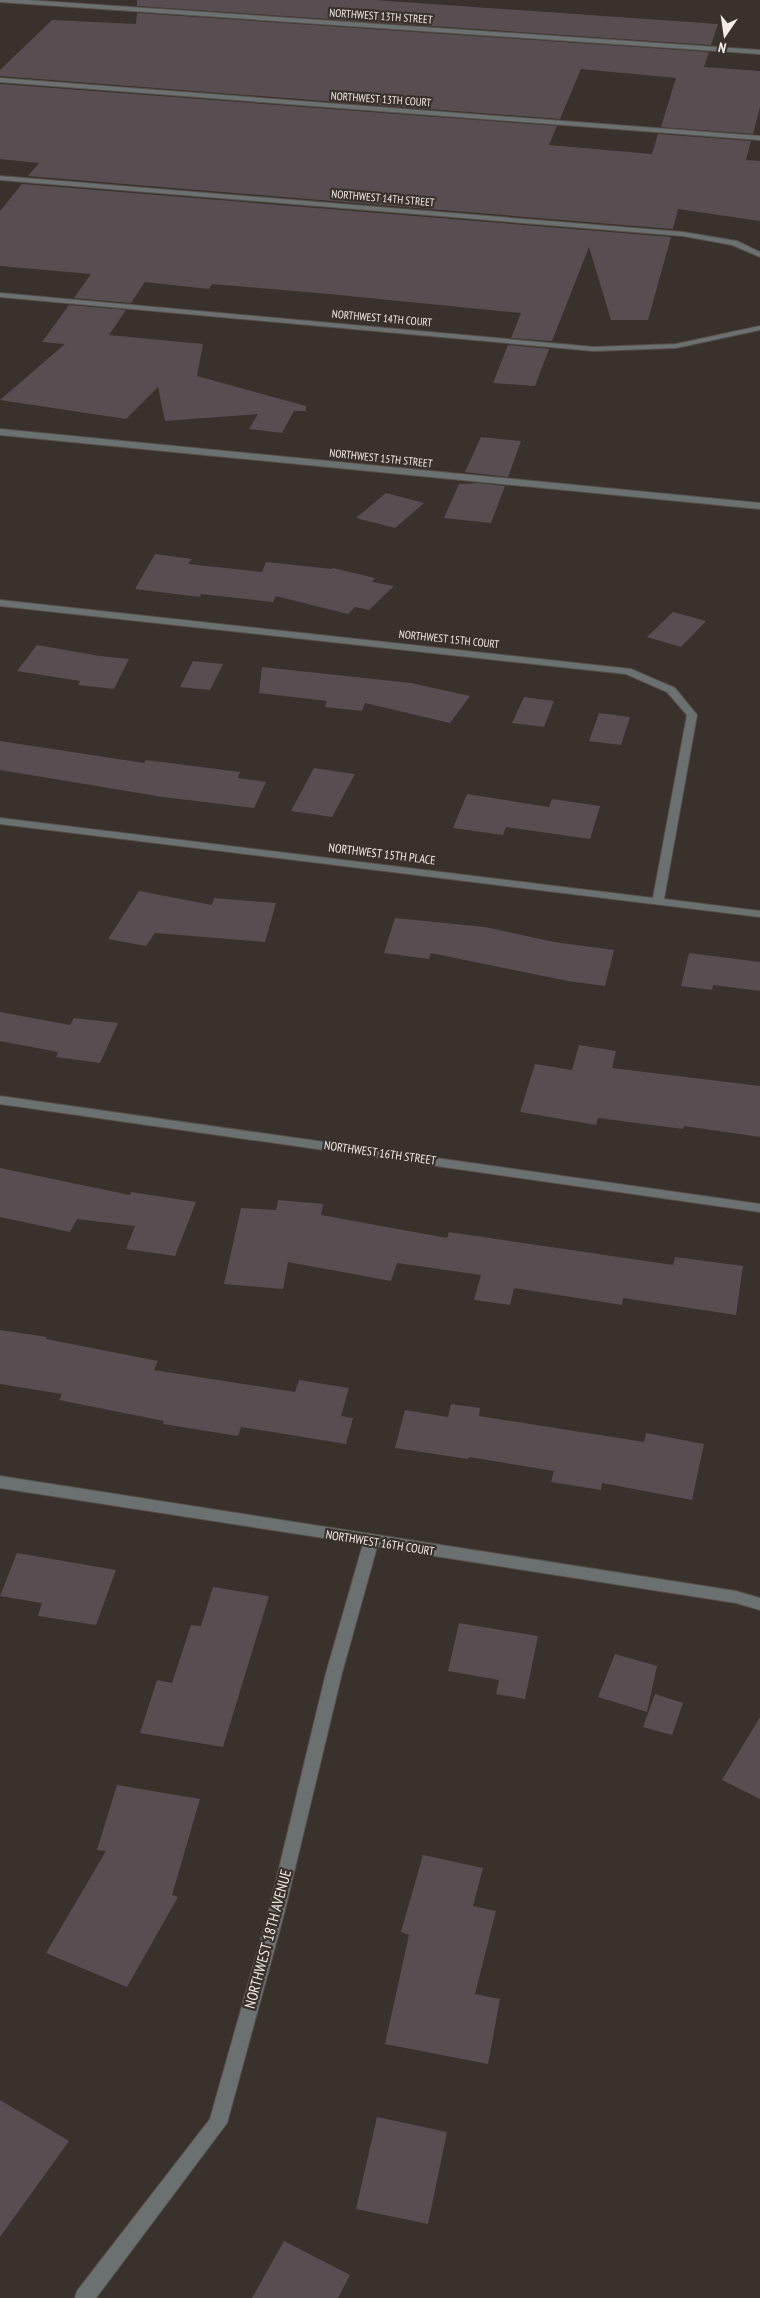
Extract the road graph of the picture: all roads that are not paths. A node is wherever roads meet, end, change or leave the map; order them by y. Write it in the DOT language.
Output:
graph roads {
  1 [pos="0,0"];
  2 [pos="760,52"];
  3 [pos="0,80"];
  4 [pos="760,138"];
  5 [pos="0,178"];
  6 [pos="760,255"];
  7 [pos="0,294"];
  8 [pos="760,328"];
  9 [pos="0,432"];
  10 [pos="760,506"];
  11 [pos="0,603"];
  12 [pos="0,821"];
  13 [pos="658,901"];
  14 [pos="760,914"];
  15 [pos="0,1100"];
  16 [pos="760,1208"];
  17 [pos="0,1482"];
  18 [pos="372,1541"];
  19 [pos="760,1604"];
  20 [pos="84,2298"];
  1 -- 2 [label="street, NORTHWEST 13TH STREET"];
  3 -- 4 [label="street, NORTHWEST 13TH COURT"];
  5 -- 6 [label="street, NORTHWEST 14TH STREET"];
  7 -- 8 [label="street, NORTHWEST 14TH COURT"];
  9 -- 10 [label="street, NORTHWEST 15TH STREET"];
  11 -- 13 [label="street, NORTHWEST 15TH COURT"];
  12 -- 13 [label="street, NORTHWEST 15TH PLACE"];
  13 -- 14 [label="street, NORTHWEST 15TH PLACE"];
  15 -- 16 [label="street, NORTHWEST 16TH STREET"];
  17 -- 18 [label="street, NORTHWEST 16TH COURT"];
  18 -- 19 [label="street, NORTHWEST 16TH COURT"];
  18 -- 20 [label="street, NORTHWEST 18TH AVENUE"];
}
